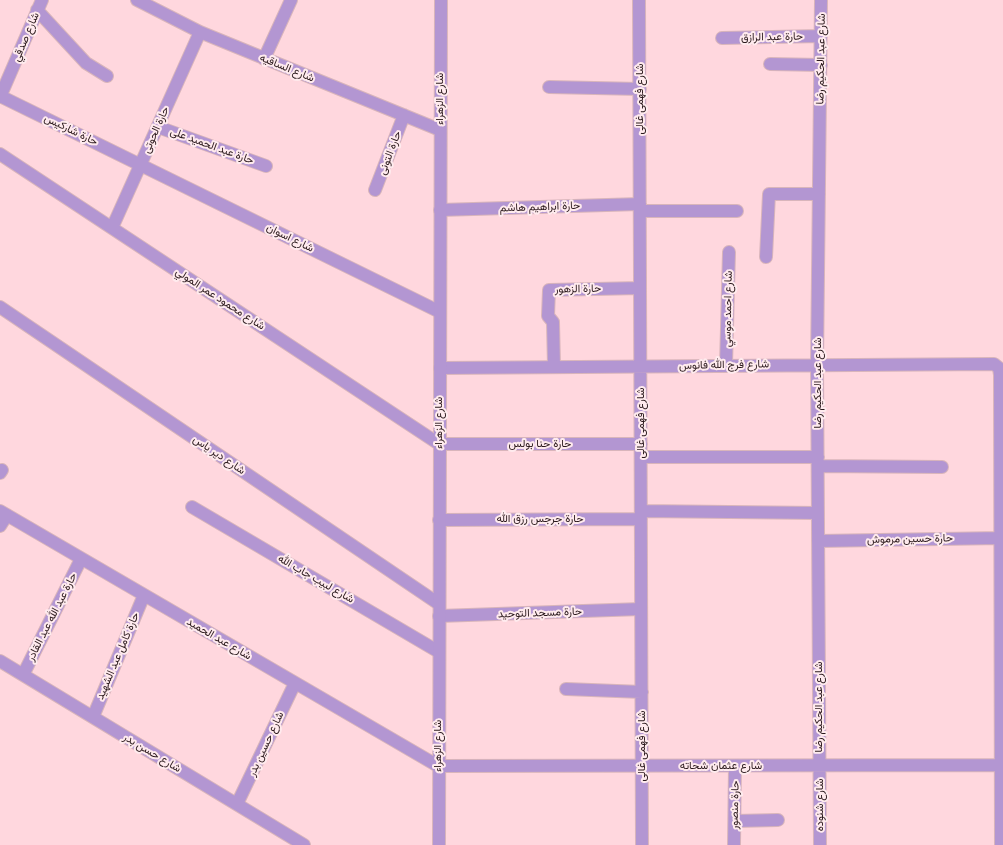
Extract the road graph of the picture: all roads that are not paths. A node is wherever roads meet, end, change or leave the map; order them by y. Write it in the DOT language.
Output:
graph roads {
  1 [pos="137,0"];
  2 [pos="291,0"];
  3 [pos="441,0"];
  4 [pos="639,0"];
  5 [pos="822,0"];
  6 [pos="40,5"];
  7 [pos="200,32"];
  8 [pos="821,36"];
  9 [pos="722,38"];
  10 [pos="264,59"];
  11 [pos="770,64"];
  12 [pos="821,65"];
  13 [pos="107,76"];
  14 [pos="549,87"];
  15 [pos="640,89"];
  16 [pos="0,96"];
  17 [pos="404,115"];
  18 [pos="158,127"];
  19 [pos="440,130"];
  20 [pos="0,154"];
  21 [pos="141,164"];
  22 [pos="266,166"];
  23 [pos="376,190"];
  24 [pos="819,194"];
  25 [pos="640,207"];
  26 [pos="440,210"];
  27 [pos="737,211"];
  28 [pos="112,228"];
  29 [pos="729,252"];
  30 [pos="766,257"];
  31 [pos="640,288"];
  32 [pos="0,307"];
  33 [pos="440,312"];
  34 [pos="726,365"];
  35 [pos="817,365"];
  36 [pos="641,366"];
  37 [pos="554,367"];
  38 [pos="440,368"];
  39 [pos="439,444"];
  40 [pos="641,444"];
  41 [pos="641,457"];
  42 [pos="818,461"];
  43 [pos="942,467"];
  44 [pos="192,507"];
  45 [pos="3,513"];
  46 [pos="818,513"];
  47 [pos="641,515"];
  48 [pos="439,520"];
  49 [pos="0,526"];
  50 [pos="1001,538"];
  51 [pos="818,541"];
  52 [pos="81,558"];
  53 [pos="1002,559"];
  54 [pos="144,595"];
  55 [pos="439,604"];
  56 [pos="641,609"];
  57 [pos="439,616"];
  58 [pos="1002,635"];
  59 [pos="439,652"];
  60 [pos="0,661"];
  61 [pos="23,675"];
  62 [pos="1002,678"];
  63 [pos="295,683"];
  64 [pos="566,690"];
  65 [pos="642,692"];
  66 [pos="93,717"];
  67 [pos="820,765"];
  68 [pos="1002,765"];
  69 [pos="438,766"];
  70 [pos="642,766"];
  71 [pos="735,766"];
  72 [pos="237,804"];
  73 [pos="735,820"];
  74 [pos="778,820"];
  75 [pos="304,845"];
  76 [pos="438,845"];
  77 [pos="642,845"];
  78 [pos="734,845"];
  79 [pos="820,845"];
  80 [pos="1002,845"];
  1 -- 7 [label="street, شارع الساقيه"];
  2 -- 10 [label="street"];
  3 -- 19 [label="street, شارع الزهراء"];
  4 -- 15 [label="street, شارع فهمى غالى"];
  5 -- 8 [label="street, شارع عبد الحكيم رضا"];
  6 -- 13 [label="street"];
  6 -- 16 [label="street, شارع صدقي"];
  7 -- 10 [label="street, شارع الساقيه"];
  7 -- 18 [label="street, حارة الحوتى"];
  8 -- 9 [label="street, حارة عبد الرازق"];
  8 -- 12 [label="street, شارع عبد الحكيم رضا"];
  10 -- 17 [label="street, شارع الساقيه"];
  11 -- 12 [label="street"];
  12 -- 24 [label="street, شارع عبد الحكيم رضا"];
  14 -- 15 [label="street"];
  15 -- 25 [label="street, شارع فهمى غالى"];
  16 -- 21 [label="street, حارة شاركيس"];
  17 -- 19 [label="street, شارع الساقيه"];
  17 -- 23 [label="street, حارة التونى"];
  18 -- 21 [label="street, حارة الحوتى"];
  18 -- 22 [label="street, حارة عبد الحميد على"];
  19 -- 26 [label="street, شارع الزهراء"];
  20 -- 28 [label="street, شارع محمود عمر المولي"];
  21 -- 28 [label="street, حارة الحوتى"];
  21 -- 33 [label="street, شارع اسوان"];
  24 -- 30 [label="street"];
  24 -- 35 [label="street, شارع عبد الحكيم رضا"];
  25 -- 26 [label="street, حارة ابراهيم هاشم"];
  25 -- 27 [label="street, حارة ابراهيم هاشم"];
  25 -- 31 [label="street, شارع فهمى غالى"];
  26 -- 33 [label="street, شارع الزهراء"];
  28 -- 39 [label="street, شارع محمود عمر المولي"];
  29 -- 34 [label="street, شارع احمد موسي"];
  31 -- 36 [label="street, شارع فهمى غالى"];
  31 -- 37 [label="street, حارة الزهور"];
  32 -- 55 [label="street, شارع دير ياس"];
  33 -- 38 [label="street, شارع الزهراء"];
  34 -- 35 [label="street, شارع فرج الله فانوس"];
  34 -- 36 [label="street, شارع فرج الله فانوس"];
  35 -- 42 [label="street, شارع عبد الحكيم رضا"];
  35 -- 50 [label="street, شارع فرج الله فانوس"];
  36 -- 37 [label="street, شارع فرج الله فانوس"];
  36 -- 40 [label="street, شارع فهمى غالى"];
  37 -- 38 [label="street, شارع فرج الله فانوس"];
  38 -- 39 [label="street, شارع الزهراء"];
  39 -- 40 [label="street, حارة حنا بولس"];
  39 -- 48 [label="street, شارع الزهراء"];
  40 -- 41 [label="street, شارع فهمى غالى"];
  41 -- 42 [label="street"];
  41 -- 47 [label="street, شارع فهمى غالى"];
  42 -- 43 [label="street"];
  42 -- 46 [label="street, شارع عبد الحكيم رضا"];
  44 -- 59 [label="street, شارع لبيب جاب الله"];
  45 -- 49 [label="street"];
  45 -- 52 [label="street, شارع عبد الحميد"];
  46 -- 47 [label="street, حارة جرجس رزق الله"];
  46 -- 51 [label="street, شارع عبد الحكيم رضا"];
  47 -- 48 [label="street, حارة جرجس رزق الله"];
  47 -- 56 [label="street, شارع فهمى غالى"];
  48 -- 55 [label="street, شارع الزهراء"];
  50 -- 51 [label="street, حارة حسين مرموش"];
  50 -- 53 [label="street"];
  51 -- 67 [label="street, شارع عبد الحكيم رضا"];
  52 -- 54 [label="street, شارع عبد الحميد"];
  52 -- 61 [label="street, حارة عبد الله عبد القادر"];
  53 -- 58 [label="street"];
  54 -- 63 [label="street, شارع عبد الحميد"];
  54 -- 66 [label="street, حارة كامل عبد الشهيد"];
  55 -- 57 [label="street, شارع الزهراء"];
  56 -- 57 [label="street, حارة مسجد التوحيد"];
  56 -- 65 [label="street, شارع فهمى غالى"];
  57 -- 59 [label="street, شارع الزهراء"];
  58 -- 62 [label="street"];
  59 -- 69 [label="street, شارع الزهراء"];
  60 -- 61 [label="street, شارع حسن بدر"];
  61 -- 66 [label="street, شارع حسن بدر"];
  62 -- 68 [label="street"];
  63 -- 69 [label="street, شارع عبد الحميد"];
  63 -- 72 [label="street, شارع حسين بدر"];
  64 -- 65 [label="street"];
  65 -- 70 [label="street, شارع فهمى غالى"];
  66 -- 72 [label="street, شارع حسن بدر"];
  67 -- 68 [label="street, شارع عثمان شحاته"];
  67 -- 71 [label="street, شارع عثمان شحاته"];
  67 -- 79 [label="street, شارع شنوده"];
  68 -- 80 [label="street"];
  69 -- 70 [label="street, شارع عثمان شحاته"];
  69 -- 76 [label="street, شارع الزهراء"];
  70 -- 71 [label="street, شارع عثمان شحاته"];
  70 -- 77 [label="street, شارع فهمى غالى"];
  71 -- 73 [label="street, حارة منصور"];
  72 -- 75 [label="street, شارع حسن بدر"];
  73 -- 74 [label="street"];
  73 -- 78 [label="street, حارة منصور"];
}
